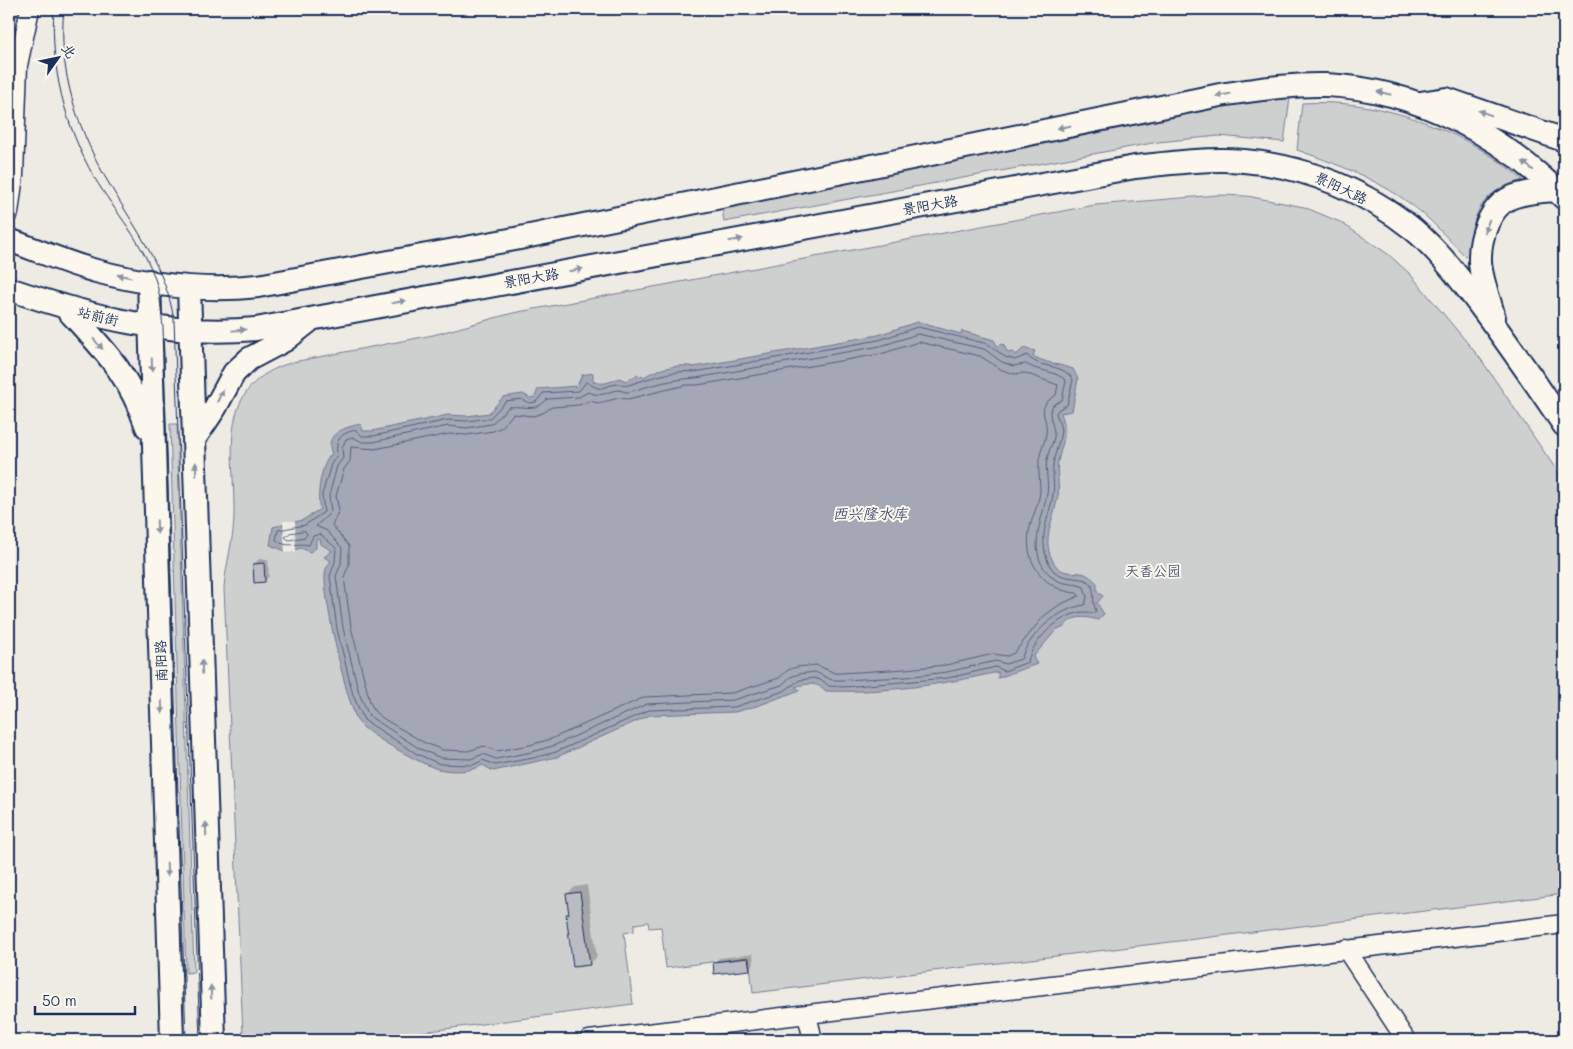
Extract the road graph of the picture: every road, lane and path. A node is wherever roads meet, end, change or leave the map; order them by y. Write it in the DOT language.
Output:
graph roads {
  1 [pos="30,9"];
  2 [pos="1420,103"];
  3 [pos="1564,140"];
  4 [pos="1560,194"];
  5 [pos="9,213"];
  6 [pos="9,240"];
  7 [pos="149,281"];
  8 [pos="9,288"];
  9 [pos="189,288"];
  10 [pos="66,308"];
  11 [pos="312,319"];
  12 [pos="150,326"];
  13 [pos="1497,328"];
  14 [pos="191,331"];
  15 [pos="1564,425"];
  16 [pos="195,438"];
  17 [pos="154,449"];
  18 [pos="1564,924"];
  19 [pos="1346,949"];
  20 [pos="807,1015"];
  21 [pos="172,1040"];
  22 [pos="214,1040"];
  23 [pos="589,1040"];
  24 [pos="813,1040"];
  25 [pos="1406,1040"];
  1 -- 5 [label="street"];
  3 -- 2 [label="main road, one-way"];
  4 -- 2 [label="main road, one-way"];
  2 -- 9 [label="main road, one-way"];
  4 -- 13 [label="main road, one-way"];
  7 -- 6 [label="main road, one-way"];
  7 -- 9 [label="main road"];
  7 -- 12 [label="main road, 南阳路"];
  8 -- 10 [label="main road, 站前街"];
  9 -- 14 [label="main road"];
  10 -- 12 [label="main road, 站前街"];
  10 -- 17 [label="main road, one-way"];
  11 -- 13 [label="main road, 景阳大路, one-way"];
  14 -- 11 [label="main road, 景阳大路, one-way"];
  16 -- 11 [label="main road, one-way"];
  12 -- 14 [label="main road, 站前街"];
  12 -- 17 [label="main road, 南阳路, one-way"];
  13 -- 15 [label="main road, 景阳大路"];
  14 -- 16 [label="main road"];
  22 -- 16 [label="main road, one-way"];
  17 -- 21 [label="main road, 南阳路, one-way"];
  18 -- 19 [label="street"];
  19 -- 20 [label="street"];
  19 -- 25 [label="street"];
  20 -- 23 [label="street"];
  20 -- 24 [label="street"];
}
